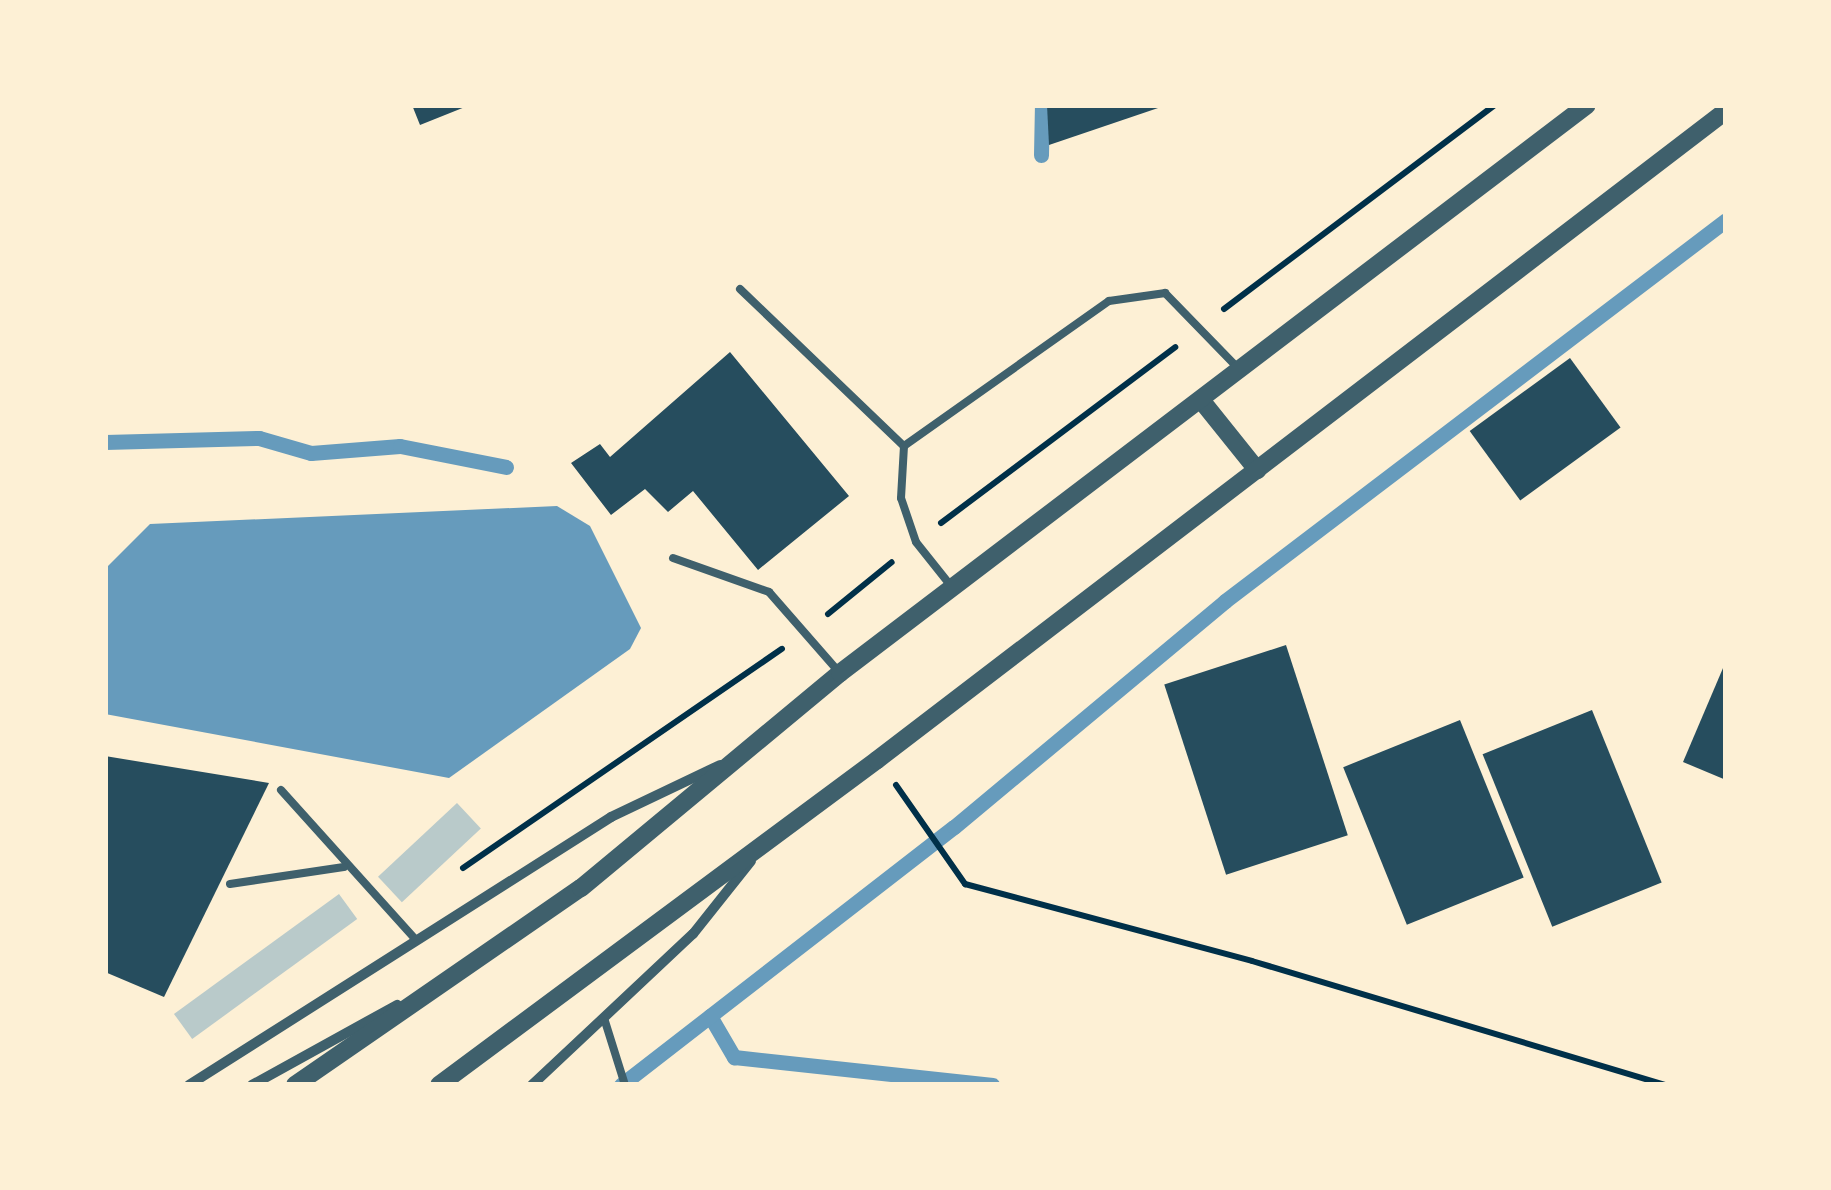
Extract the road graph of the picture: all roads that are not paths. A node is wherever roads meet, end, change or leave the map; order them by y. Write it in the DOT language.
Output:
graph roads {
  1 [pos="1587,105"];
  2 [pos="1726,111"];
  3 [pos="740,289"];
  4 [pos="1240,370"];
  5 [pos="1202,400"];
  6 [pos="904,446"];
  7 [pos="1257,470"];
  8 [pos="673,558"];
  9 [pos="952,589"];
  10 [pos="840,673"];
  11 [pos="734,758"];
  12 [pos="282,790"];
  13 [pos="775,830"];
  14 [pos="344,866"];
  15 [pos="230,884"];
  16 [pos="416,940"];
  17 [pos="420,993"];
  18 [pos="604,1018"];
  19 [pos="189,1085"];
  20 [pos="252,1085"];
  21 [pos="295,1085"];
  22 [pos="439,1085"];
  23 [pos="532,1085"];
  24 [pos="626,1085"];
  1 -- 4 [label="street"];
  2 -- 7 [label="street"];
  3 -- 6 [label="lane"];
  4 -- 5 [label="street"];
  4 -- 6 [label="lane"];
  5 -- 7 [label="street"];
  5 -- 9 [label="street"];
  6 -- 9 [label="lane"];
  7 -- 13 [label="street"];
  8 -- 10 [label="lane"];
  9 -- 10 [label="street"];
  10 -- 11 [label="street"];
  11 -- 16 [label="street"];
  11 -- 17 [label="street"];
  12 -- 14 [label="lane"];
  13 -- 18 [label="street"];
  13 -- 22 [label="street"];
  14 -- 15 [label="lane"];
  14 -- 16 [label="lane"];
  16 -- 19 [label="street"];
  17 -- 20 [label="street"];
  17 -- 21 [label="street"];
  18 -- 23 [label="street"];
  18 -- 24 [label="lane"];
}
